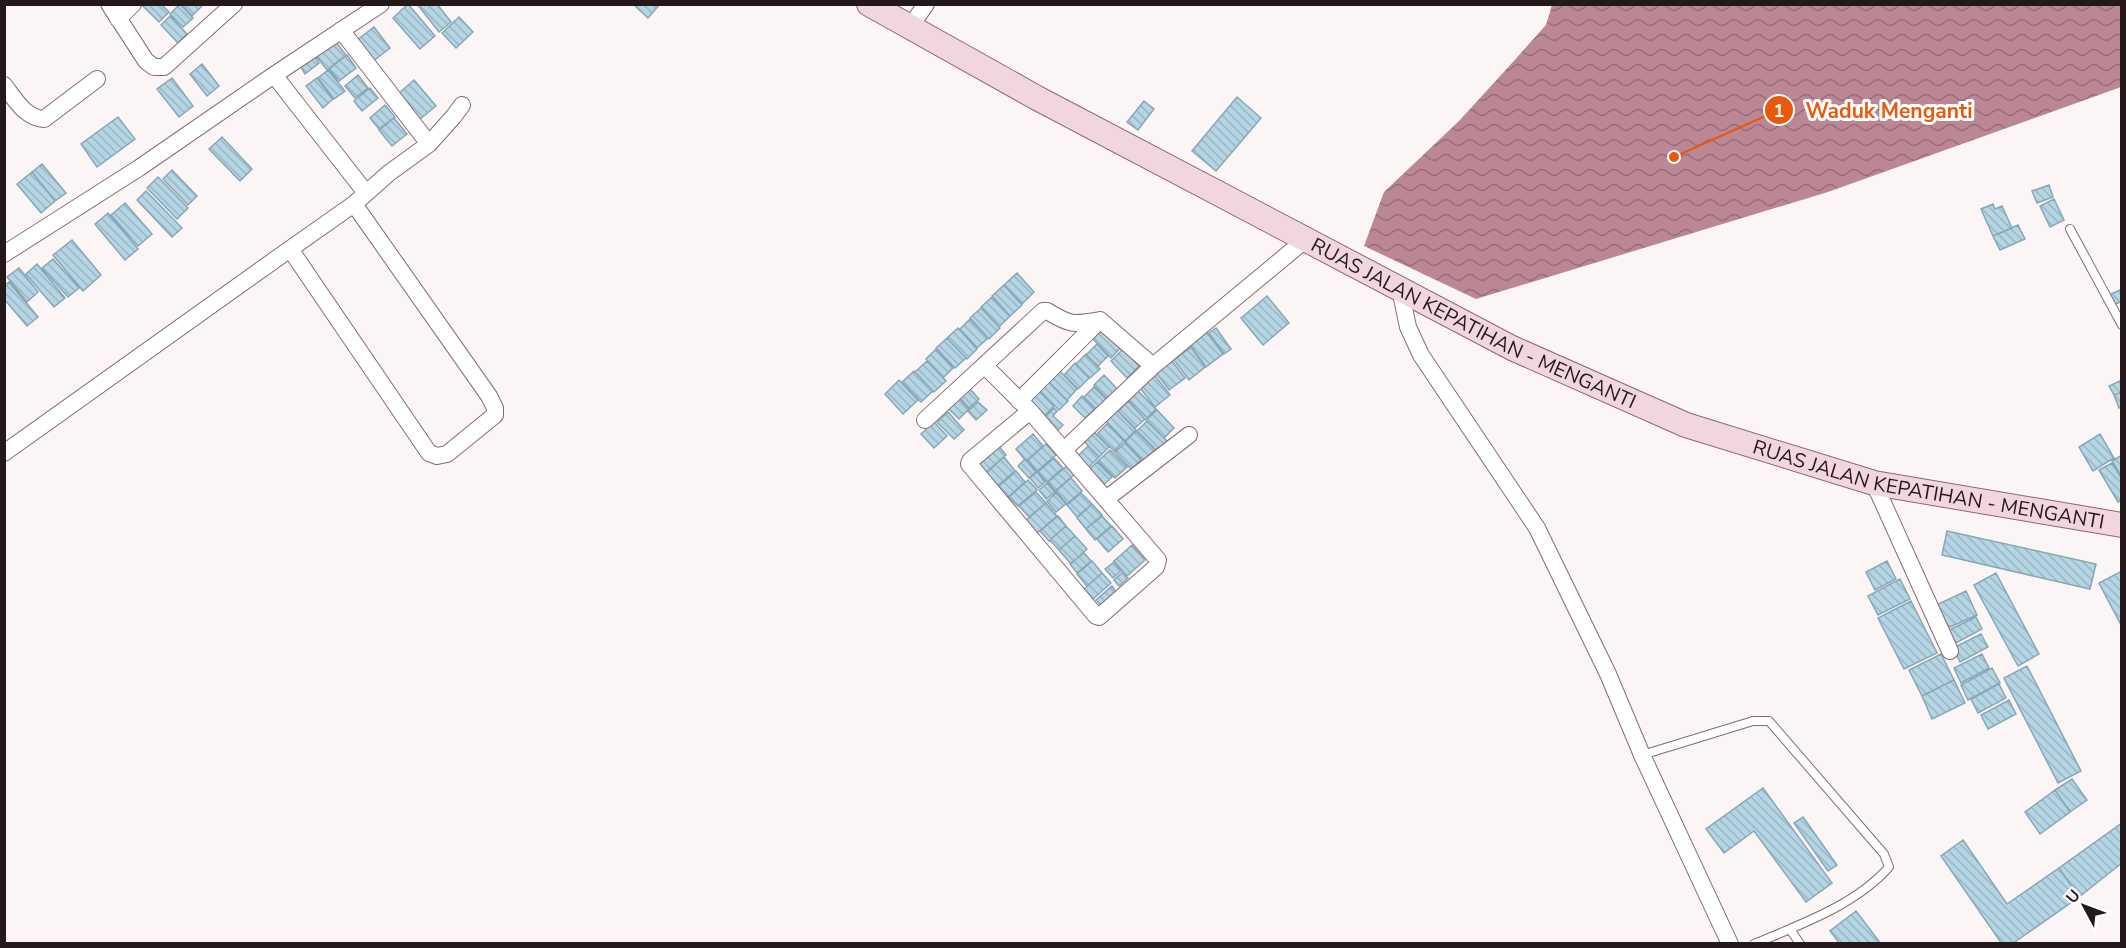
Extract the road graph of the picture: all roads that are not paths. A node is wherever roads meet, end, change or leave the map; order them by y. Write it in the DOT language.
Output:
graph roads {
  1 [pos="134,4"];
  2 [pos="234,4"];
  3 [pos="381,4"];
  4 [pos="869,4"];
  5 [pos="926,4"];
  6 [pos="113,12"];
  7 [pos="909,27"];
  8 [pos="341,30"];
  9 [pos="274,75"];
  10 [pos="97,79"];
  11 [pos="4,85"];
  12 [pos="462,105"];
  13 [pos="429,144"];
  14 [pos="360,198"];
  15 [pos="2070,228"];
  16 [pos="1305,240"];
  17 [pos="290,249"];
  18 [pos="4,254"];
  19 [pos="1400,289"];
  20 [pos="1100,320"];
  21 [pos="2121,325"];
  22 [pos="985,366"];
  23 [pos="1153,366"];
  24 [pos="1024,406"];
  25 [pos="925,420"];
  26 [pos="1189,435"];
  27 [pos="1064,450"];
  28 [pos="4,453"];
  29 [pos="1874,483"];
  30 [pos="1106,499"];
  31 [pos="2121,525"];
  32 [pos="1950,651"];
  33 [pos="1642,755"];
  34 [pos="1790,929"];
  35 [pos="1730,944"];
  36 [pos="1754,944"];
  37 [pos="1800,944"];
  1 -- 6 [label="street"];
  2 -- 6 [label="street"];
  3 -- 8 [label="street"];
  4 -- 7 [label="main road, RUAS JALAN KEPATIHAN - MENGANTI"];
  5 -- 7 [label="street"];
  7 -- 16 [label="main road, RUAS JALAN KEPATIHAN - MENGANTI"];
  8 -- 9 [label="street"];
  8 -- 13 [label="street"];
  9 -- 14 [label="street"];
  9 -- 18 [label="street"];
  10 -- 11 [label="street"];
  12 -- 13 [label="street"];
  13 -- 14 [label="street"];
  14 -- 17 [label="street"];
  14 -- 17 [label="street"];
  15 -- 21 [label="lane"];
  16 -- 19 [label="main road, RUAS JALAN KEPATIHAN - MENGANTI"];
  16 -- 23 [label="street"];
  17 -- 28 [label="street"];
  19 -- 29 [label="main road, RUAS JALAN KEPATIHAN - MENGANTI"];
  19 -- 33 [label="street"];
  20 -- 22 [label="street"];
  20 -- 23 [label="street"];
  20 -- 24 [label="street"];
  22 -- 24 [label="street"];
  22 -- 25 [label="street"];
  23 -- 27 [label="street"];
  24 -- 27 [label="street"];
  24 -- 30 [label="street"];
  26 -- 30 [label="street"];
  27 -- 30 [label="street"];
  29 -- 31 [label="main road, RUAS JALAN KEPATIHAN - MENGANTI"];
  29 -- 32 [label="street"];
  33 -- 34 [label="lane"];
  33 -- 35 [label="street"];
  34 -- 36 [label="lane"];
  34 -- 37 [label="lane"];
}
